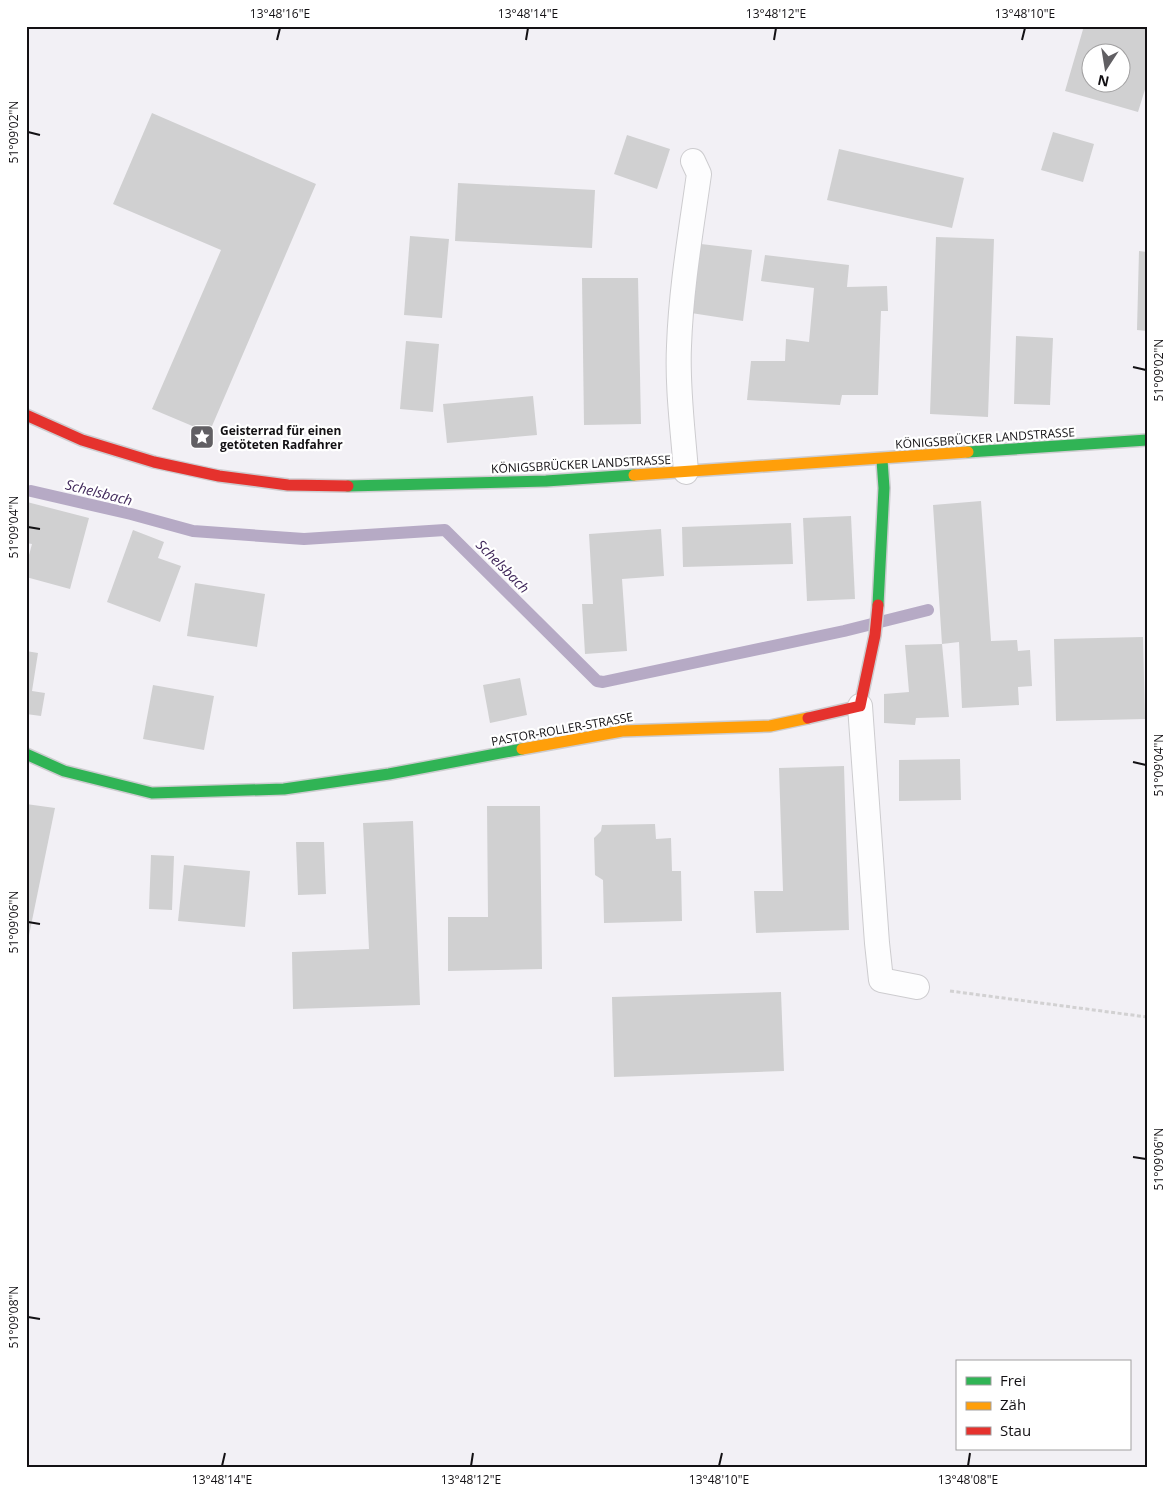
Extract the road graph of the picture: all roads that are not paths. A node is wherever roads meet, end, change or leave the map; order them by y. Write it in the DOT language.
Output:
graph roads {
  1 [pos="693,161"];
  2 [pos="26,415"];
  3 [pos="1147,440"];
  4 [pos="882,460"];
  5 [pos="686,472"];
  6 [pos="860,706"];
  7 [pos="26,754"];
  8 [pos="917,987"];
  1 -- 5 [label="lane"];
  2 -- 5 [label="main road, KÖNIGSBRÜCKER LANDSTRASSE"];
  3 -- 4 [label="main road, KÖNIGSBRÜCKER LANDSTRASSE"];
  4 -- 5 [label="main road, KÖNIGSBRÜCKER LANDSTRASSE"];
  4 -- 6 [label="main road"];
  6 -- 7 [label="main road, PASTOR-ROLLER-STRASSE"];
  6 -- 8 [label="lane"];
}
